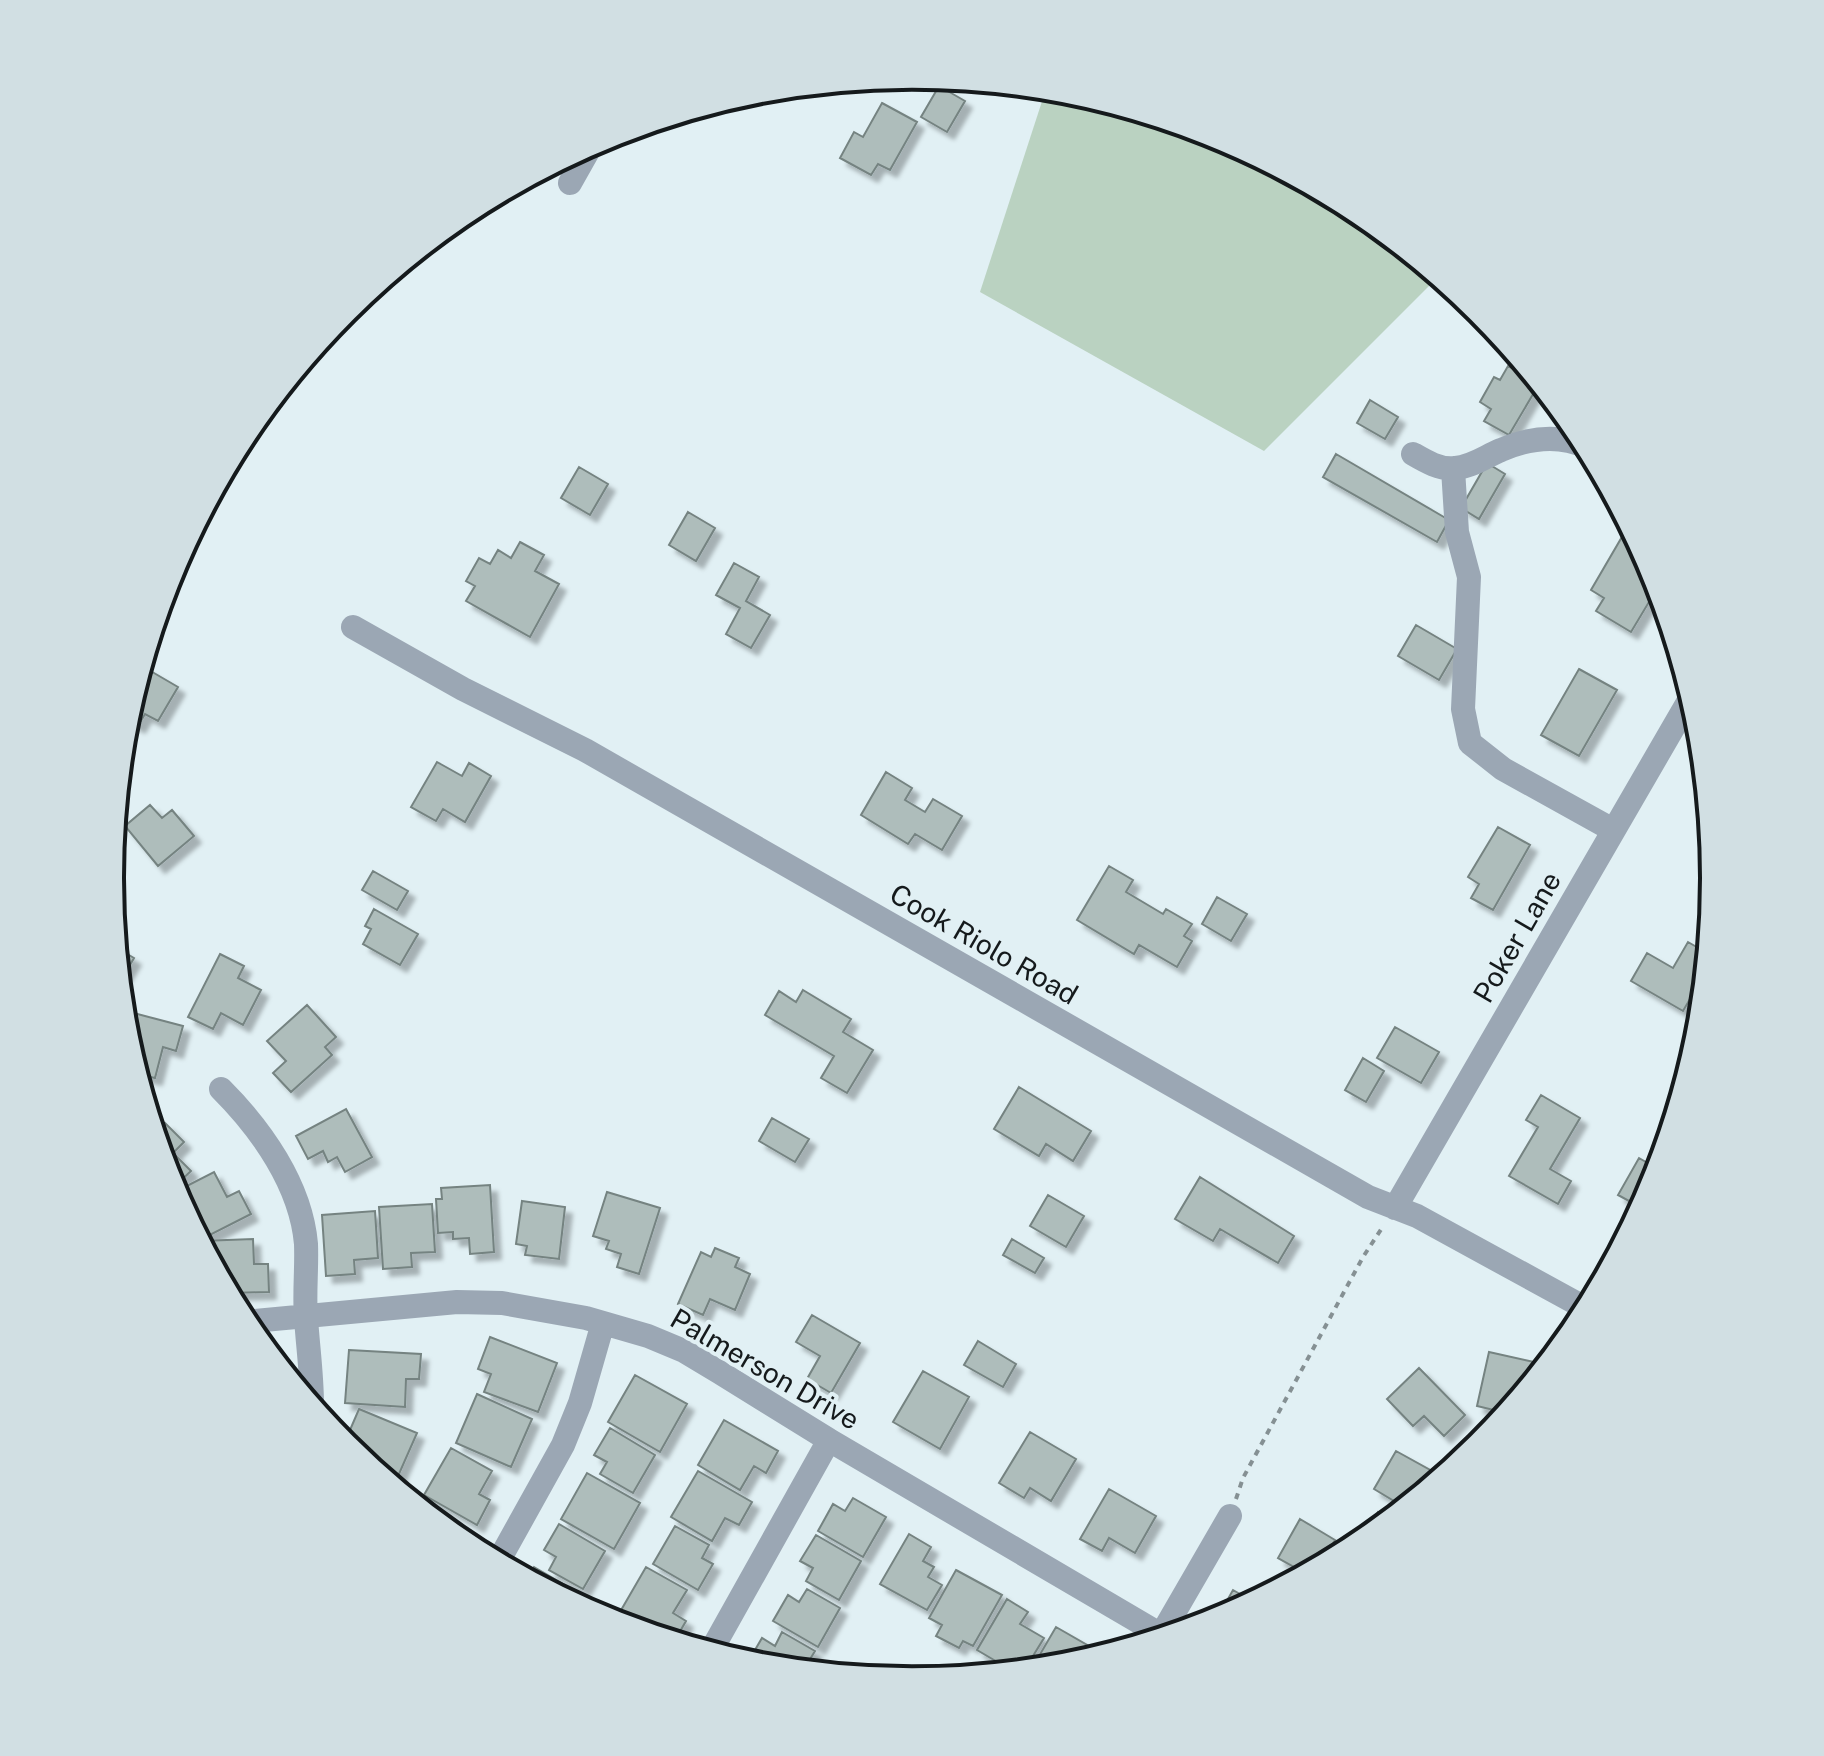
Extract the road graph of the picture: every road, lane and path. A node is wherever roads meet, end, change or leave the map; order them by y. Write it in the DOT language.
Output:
graph roads {
  1 [pos="581,163"];
  2 [pos="570,183"];
  3 [pos="1568,441"];
  4 [pos="1413,454"];
  5 [pos="1453,469"];
  6 [pos="353,627"];
  7 [pos="1682,712"];
  8 [pos="1613,830"];
  9 [pos="221,1089"];
  10 [pos="1395,1208"];
  11 [pos="1575,1303"];
  12 [pos="306,1317"];
  13 [pos="260,1321"];
  14 [pos="603,1323"];
  15 [pos="311,1387"];
  16 [pos="829,1440"];
  17 [pos="1230,1516"];
  18 [pos="504,1551"];
  19 [pos="1169,1623"];
  20 [pos="1149,1629"];
  21 [pos="717,1641"];
  1 -- 2 [label="street"];
  3 -- 5 [label="street"];
  4 -- 5 [label="street"];
  5 -- 8 [label="street"];
  6 -- 10 [label="street, Cook Riolo Road"];
  7 -- 8 [label="street, Poker Lane"];
  8 -- 10 [label="street, Poker Lane"];
  9 -- 12 [label="street"];
  10 -- 11 [label="street, Cook Riolo Road"];
  10 -- 17 [label="path"];
  12 -- 13 [label="street, Palmerson Drive"];
  12 -- 14 [label="street, Palmerson Drive"];
  12 -- 15 [label="street"];
  14 -- 16 [label="street, Palmerson Drive"];
  14 -- 18 [label="street"];
  16 -- 20 [label="street, Palmerson Drive"];
  16 -- 21 [label="street"];
  17 -- 19 [label="street"];
}
